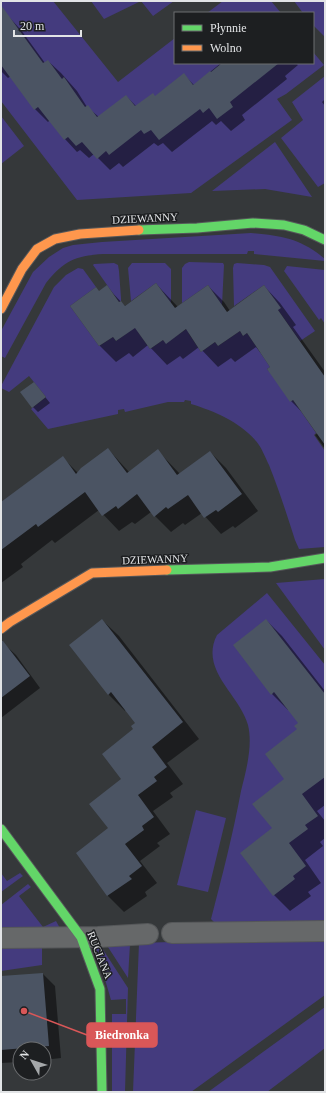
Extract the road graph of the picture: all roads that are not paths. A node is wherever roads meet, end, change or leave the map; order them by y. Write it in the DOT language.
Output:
graph roads {
  1 [pos="325,240"];
  2 [pos="1,309"];
  3 [pos="325,558"];
  4 [pos="1,629"];
  5 [pos="1,829"];
  6 [pos="325,931"];
  7 [pos="172,933"];
  8 [pos="148,934"];
  9 [pos="81,937"];
  10 [pos="1,938"];
  11 [pos="102,1092"];
  1 -- 2 [label="street, DZIEWANNY"];
  3 -- 4 [label="street, DZIEWANNY"];
  5 -- 9 [label="street, RUCIANA"];
  6 -- 7 [label="street"];
  8 -- 9 [label="street"];
  9 -- 10 [label="street"];
  9 -- 11 [label="street, RUCIANA"];
}
